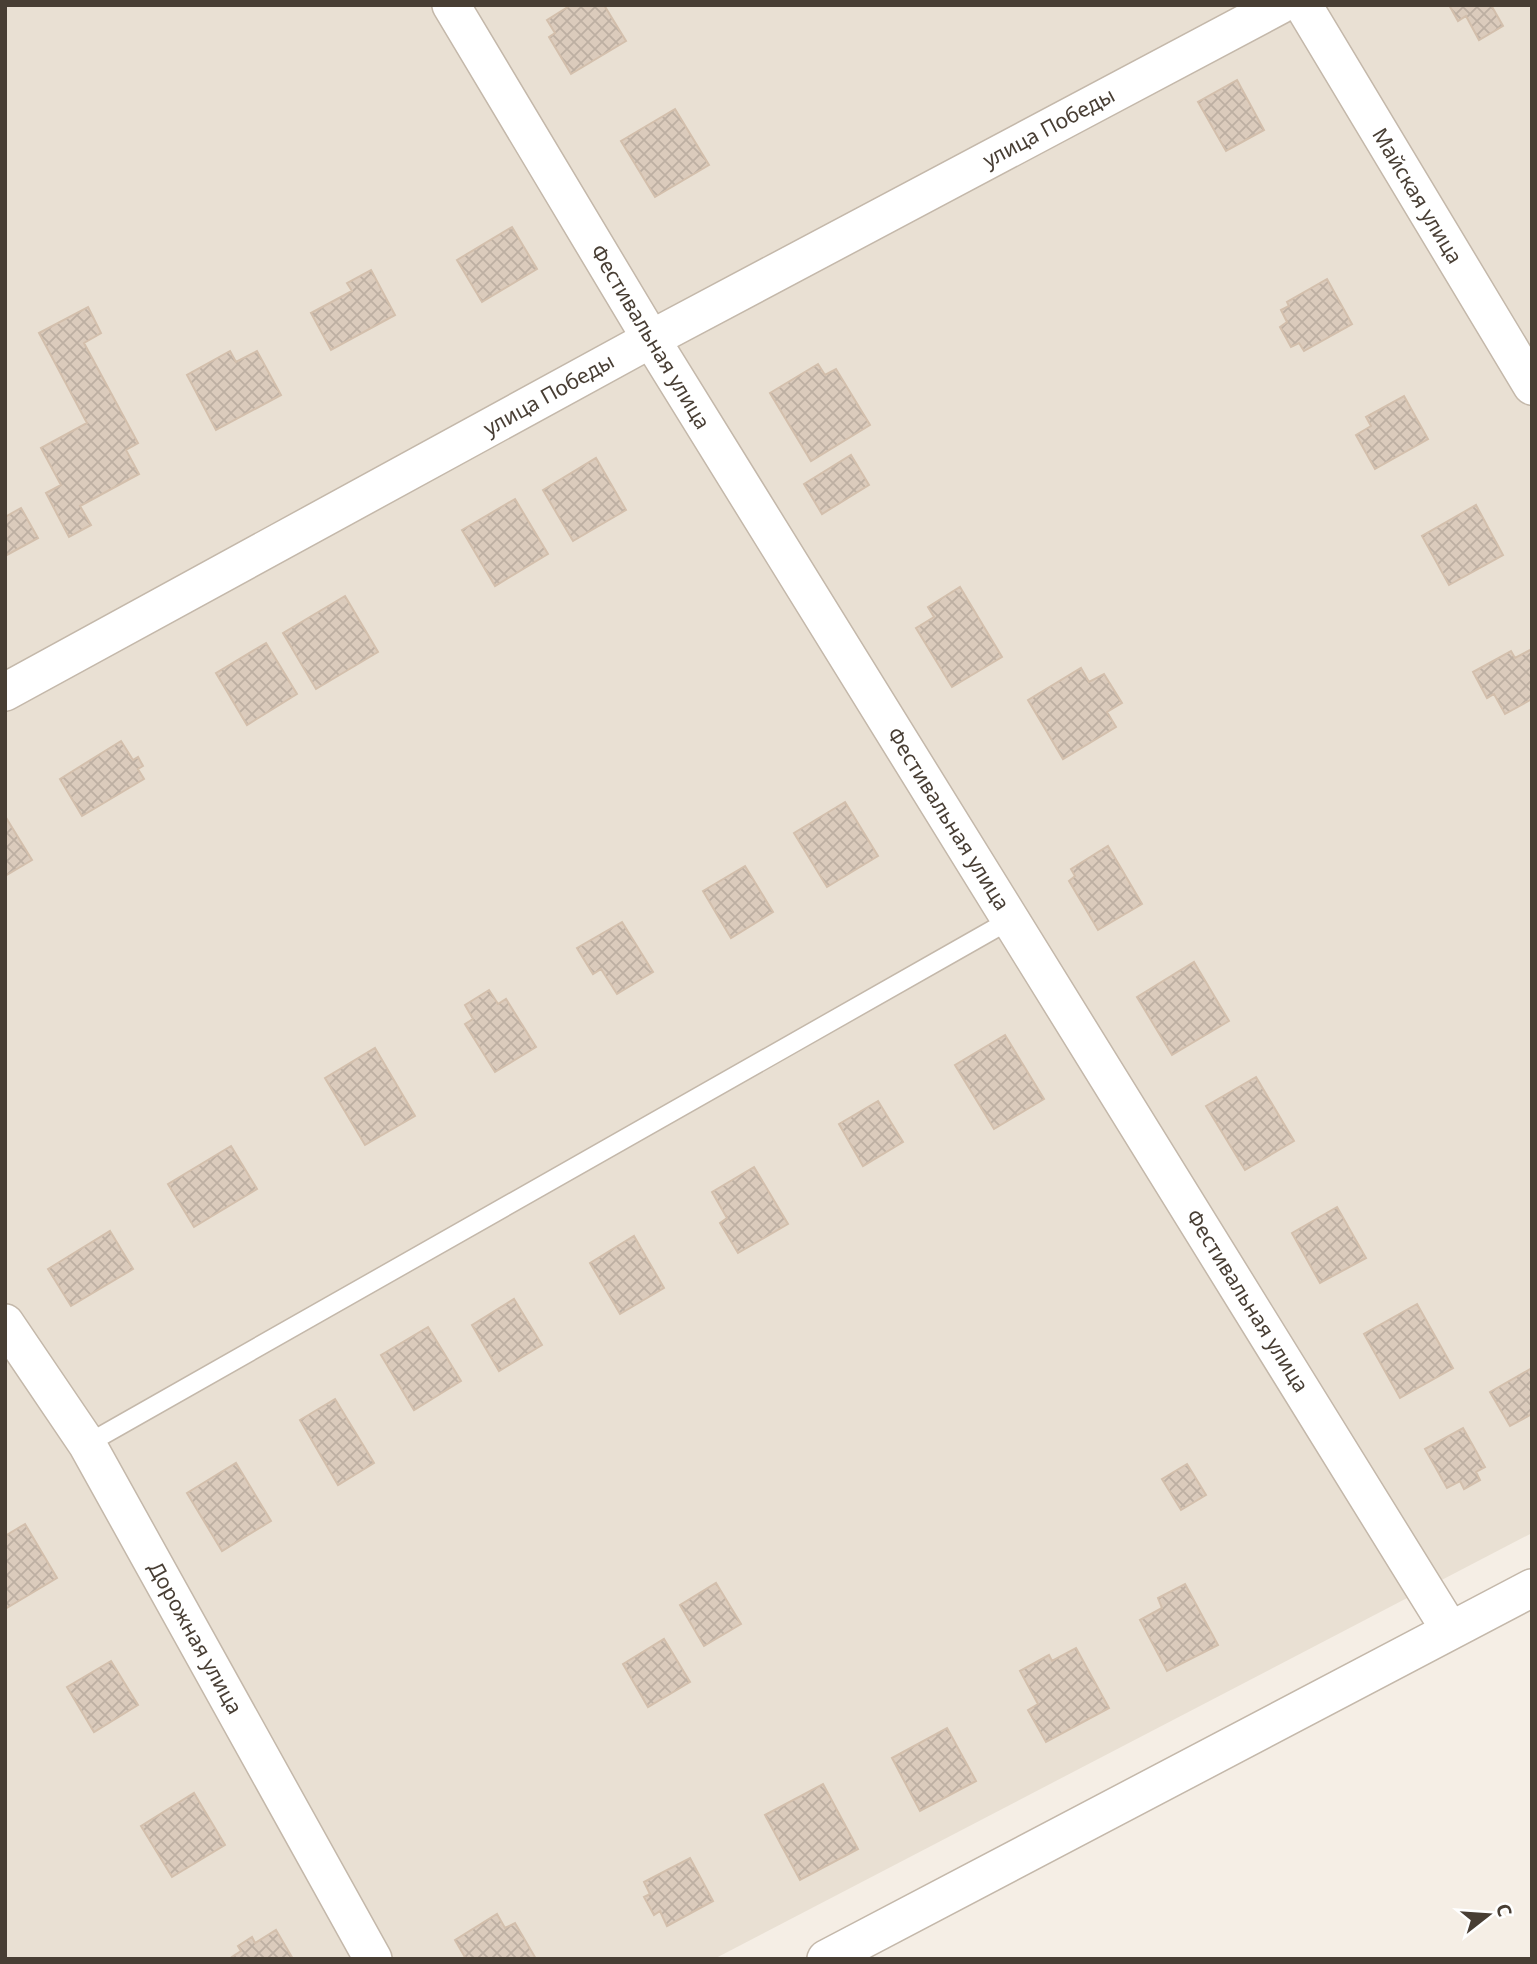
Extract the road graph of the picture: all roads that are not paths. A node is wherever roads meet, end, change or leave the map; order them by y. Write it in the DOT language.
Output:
graph roads {
  1 [pos="451,5"];
  2 [pos="1280,5"];
  3 [pos="1303,5"];
  4 [pos="651,339"];
  5 [pos="1532,386"];
  6 [pos="5,692"];
  7 [pos="1010,920"];
  8 [pos="5,1323"];
  9 [pos="87,1444"];
  10 [pos="1532,1588"];
  11 [pos="1450,1630"];
  12 [pos="373,1959"];
  13 [pos="827,1959"];
  1 -- 4 [label="street, Фестивальная улица"];
  2 -- 4 [label="street, улица Победы"];
  3 -- 5 [label="street, Майская улица"];
  4 -- 6 [label="street, улица Победы"];
  4 -- 7 [label="street, Фестивальная улица"];
  7 -- 9 [label="lane"];
  7 -- 11 [label="street, Фестивальная улица"];
  8 -- 9 [label="street, Дорожная улица"];
  9 -- 12 [label="street, Дорожная улица"];
  10 -- 11 [label="street"];
  11 -- 13 [label="street"];
}
